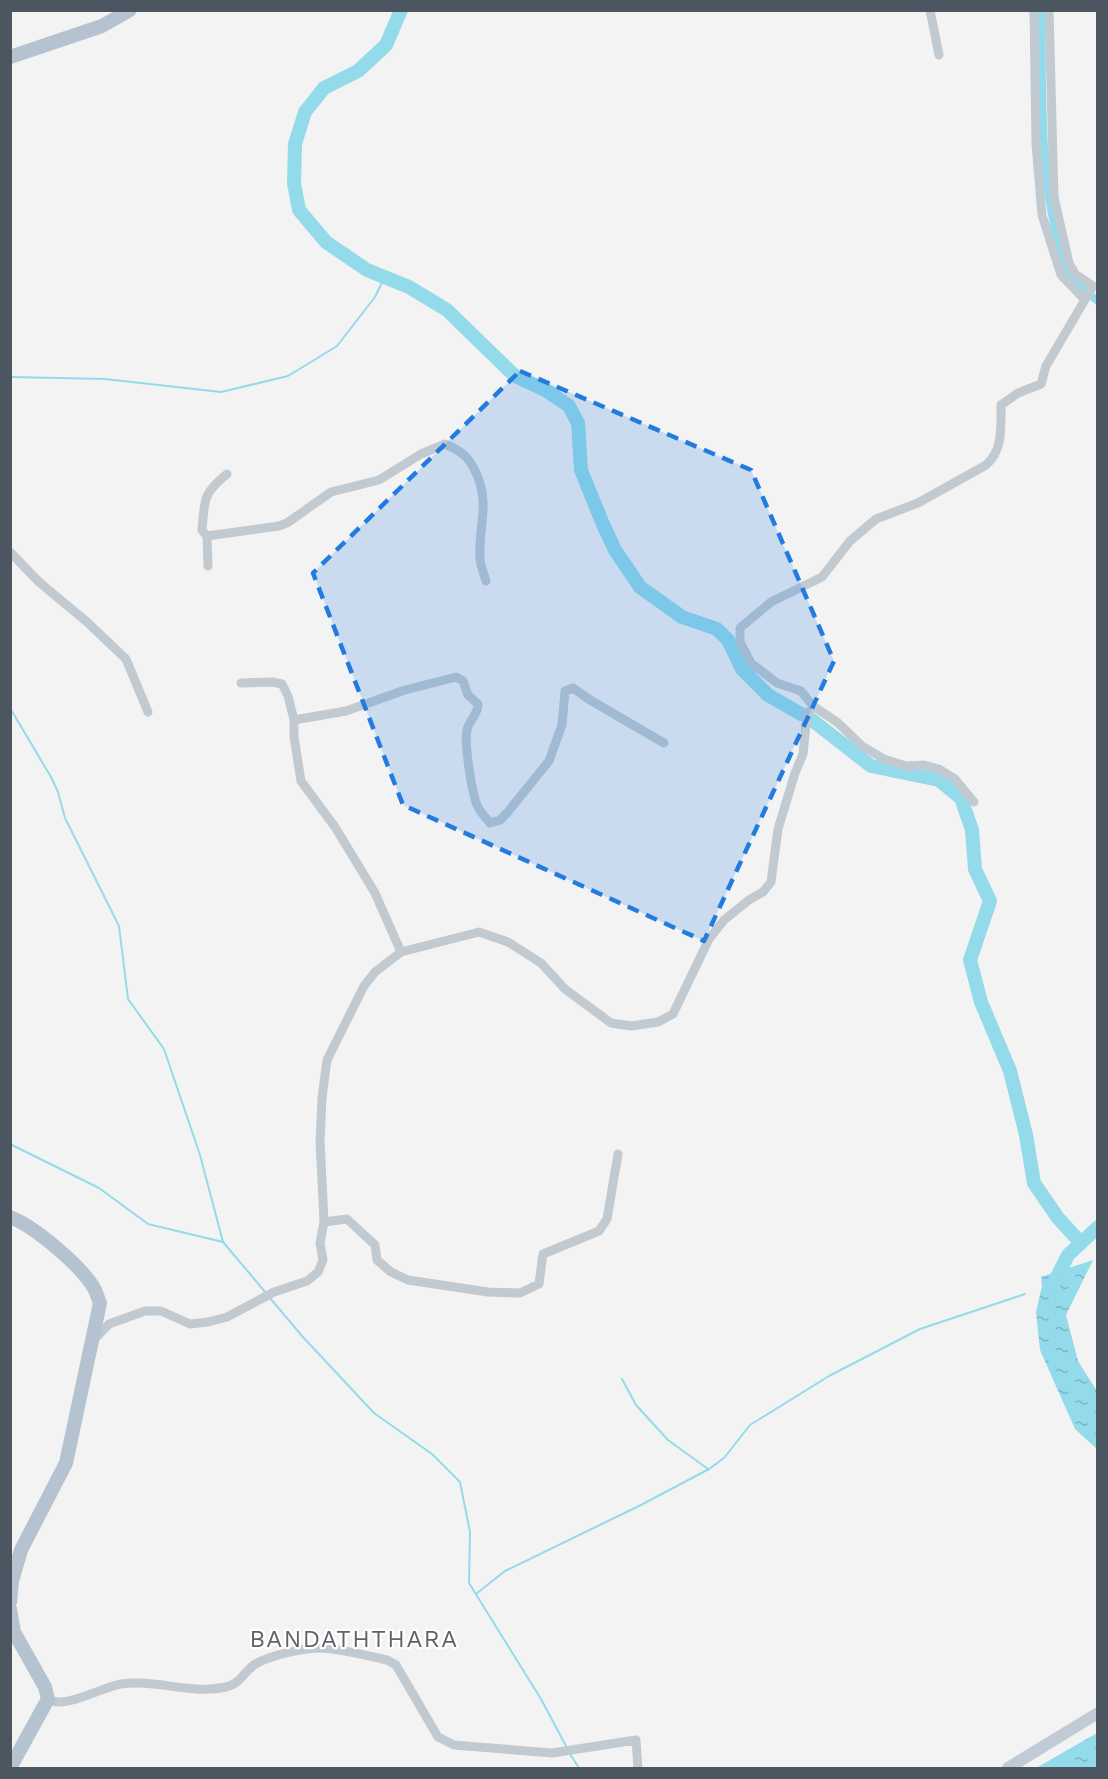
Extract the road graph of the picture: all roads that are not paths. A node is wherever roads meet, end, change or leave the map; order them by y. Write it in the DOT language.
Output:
graph roads {
  1 [pos="130,10"];
  2 [pos="930,10"];
  3 [pos="1034,10"];
  4 [pos="1049,10"];
  5 [pos="939,55"];
  6 [pos="10,57"];
  7 [pos="1092,290"];
  8 [pos="227,474"];
  9 [pos="207,536"];
  10 [pos="10,552"];
  11 [pos="208,566"];
  12 [pos="486,581"];
  13 [pos="241,683"];
  14 [pos="813,706"];
  15 [pos="148,712"];
  16 [pos="294,720"];
  17 [pos="664,743"];
  18 [pos="974,802"];
  19 [pos="401,952"];
  20 [pos="618,1154"];
  21 [pos="10,1217"];
  22 [pos="324,1222"];
  23 [pos="93,1341"];
  24 [pos="10,1602"];
  25 [pos="10,1609"];
  26 [pos="48,1699"];
  27 [pos="1098,1713"];
  28 [pos="10,1768"];
  29 [pos="638,1768"];
  30 [pos="1008,1768"];
  1 -- 6 [label="main road"];
  2 -- 5 [label="street"];
  3 -- 7 [label="street"];
  4 -- 7 [label="street"];
  7 -- 14 [label="street"];
  8 -- 9 [label="street"];
  9 -- 11 [label="street"];
  9 -- 12 [label="street"];
  10 -- 15 [label="street"];
  13 -- 16 [label="street"];
  14 -- 18 [label="street"];
  14 -- 19 [label="street"];
  16 -- 17 [label="street"];
  16 -- 19 [label="street"];
  19 -- 22 [label="street"];
  20 -- 22 [label="street"];
  21 -- 23 [label="main road"];
  22 -- 23 [label="street"];
  23 -- 24 [label="main road"];
  25 -- 26 [label="main road"];
  26 -- 28 [label="main road"];
  26 -- 29 [label="street"];
  27 -- 30 [label="main road"];
}
